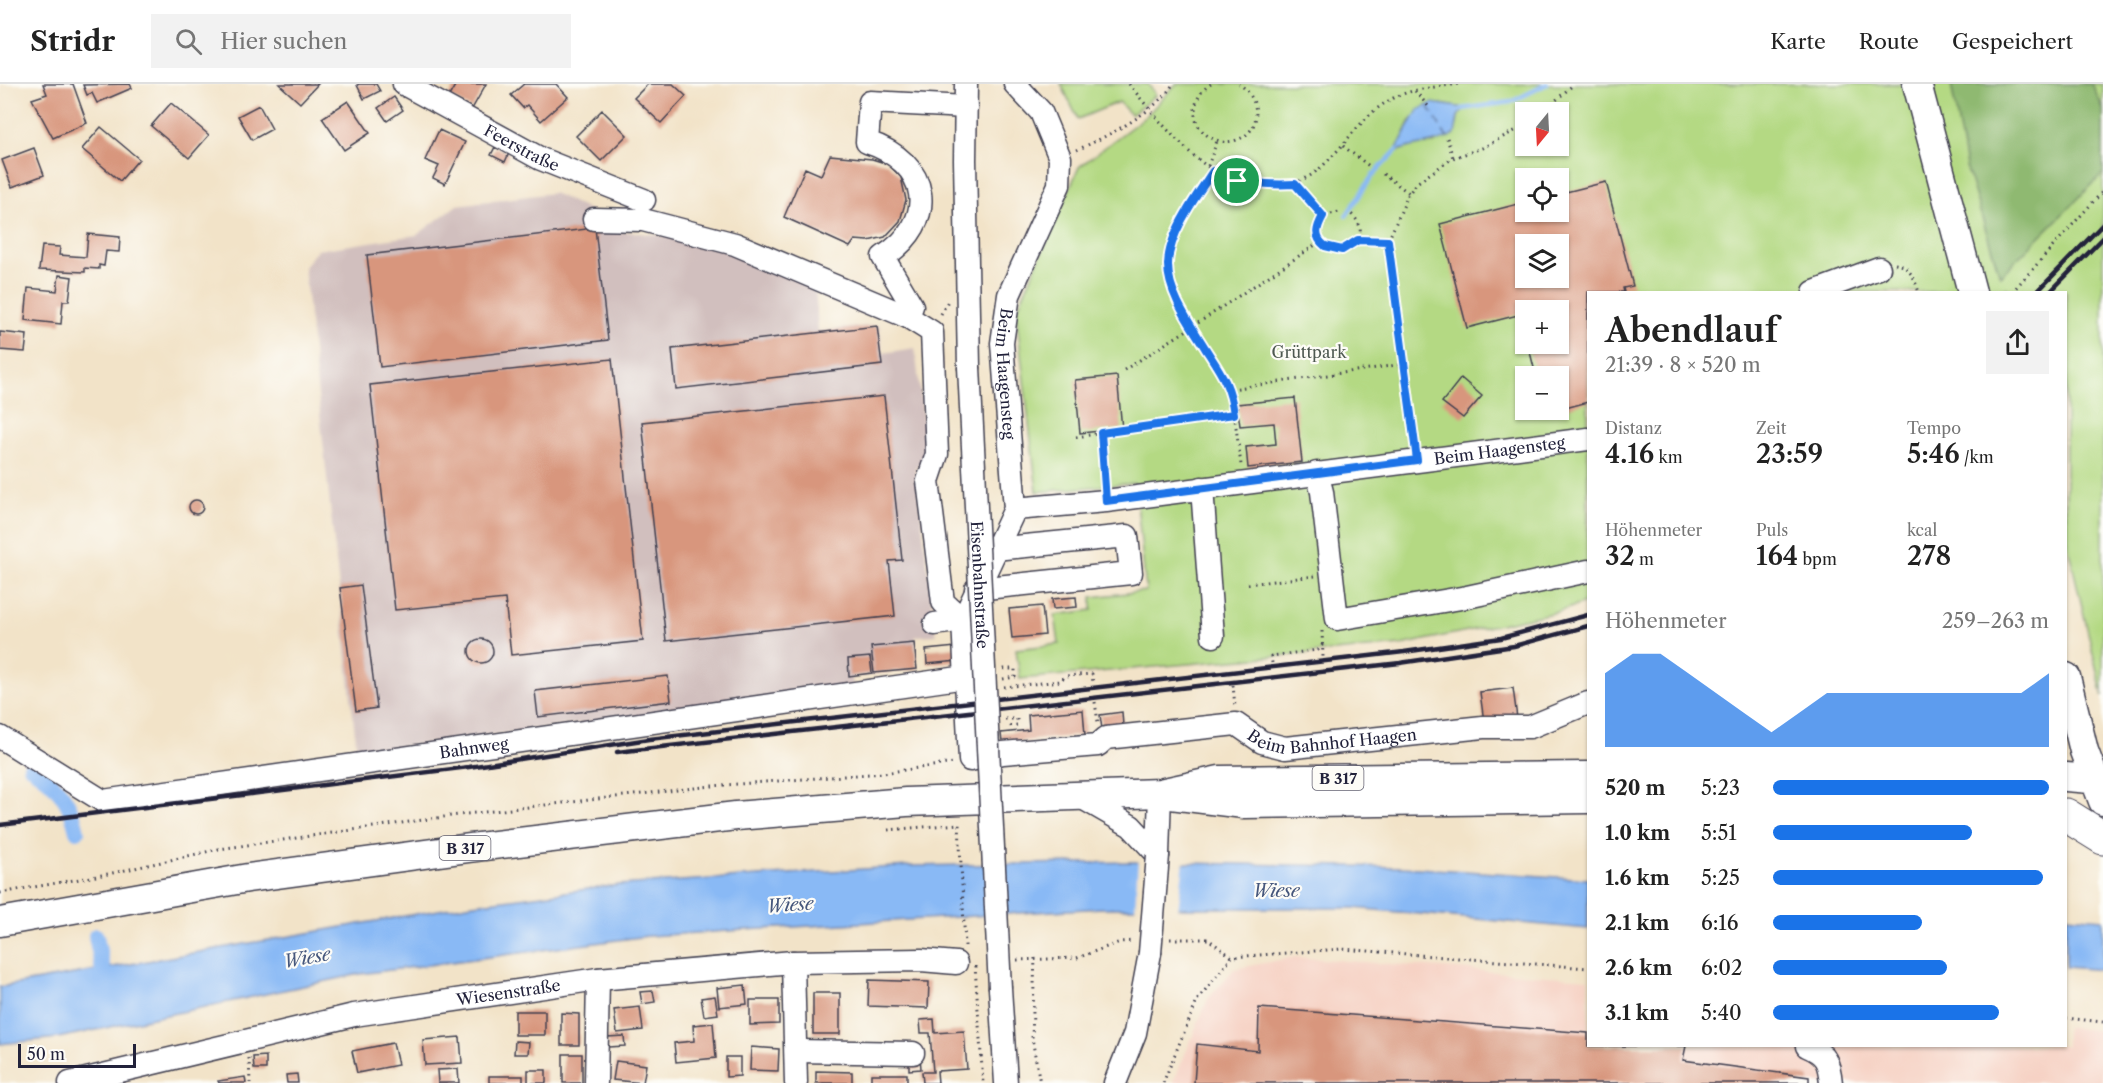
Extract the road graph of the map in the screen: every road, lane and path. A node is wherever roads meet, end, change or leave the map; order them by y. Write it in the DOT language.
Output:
graph roads {
  1 [pos="966,84"];
  2 [pos="1015,84"];
  3 [pos="1129,84"];
  4 [pos="1173,84"];
  5 [pos="1211,84"];
  6 [pos="1239,84"];
  7 [pos="1461,84"];
  8 [pos="1574,84"];
  9 [pos="1917,84"];
  10 [pos="419,88"];
  11 [pos="1415,92"];
  12 [pos="1555,102"];
  13 [pos="966,107"];
  14 [pos="1429,107"];
  15 [pos="1149,109"];
  16 [pos="1515,131"];
  17 [pos="1447,138"];
  18 [pos="1217,141"];
  19 [pos="1343,146"];
  20 [pos="1060,158"];
  21 [pos="1453,158"];
  22 [pos="1208,166"];
  23 [pos="1369,166"];
  24 [pos="1213,171"];
  25 [pos="1383,174"];
  26 [pos="1295,184"];
  27 [pos="2103,191"];
  28 [pos="1409,194"];
  29 [pos="644,200"];
  30 [pos="1339,212"];
  31 [pos="1351,214"];
  32 [pos="1323,216"];
  33 [pos="594,219"];
  34 [pos="1358,240"];
  35 [pos="1388,241"];
  36 [pos="1320,242"];
  37 [pos="1879,268"];
  38 [pos="1817,291"];
  39 [pos="1919,291"];
  40 [pos="1972,291"];
  41 [pos="2013,291"];
  42 [pos="908,317"];
  43 [pos="1192,327"];
  44 [pos="1404,364"];
  45 [pos="1124,370"];
  46 [pos="1231,389"];
  47 [pos="1234,414"];
  48 [pos="1101,433"];
  49 [pos="1076,437"];
  50 [pos="1587,439"];
  51 [pos="1417,460"];
  52 [pos="1317,473"];
  53 [pos="1244,482"];
  54 [pos="1202,488"];
  55 [pos="1106,501"];
  56 [pos="1015,509"];
  57 [pos="995,549"];
  58 [pos="1587,571"];
  59 [pos="1332,575"];
  60 [pos="1248,584"];
  61 [pos="976,589"];
  62 [pos="963,620"];
  63 [pos="935,624"];
  64 [pos="1322,630"];
  65 [pos="1213,636"];
  66 [pos="1323,644"];
  67 [pos="1323,657"];
  68 [pos="1272,663"];
  69 [pos="966,684"];
  70 [pos="1093,684"];
  71 [pos="1233,686"];
  72 [pos="1233,691"];
  73 [pos="1095,702"];
  74 [pos="1587,703"];
  75 [pos="2081,710"];
  76 [pos="1098,723"];
  77 [pos="0,737"];
  78 [pos="2067,745"];
  79 [pos="970,760"];
  80 [pos="1587,776"];
  81 [pos="2067,777"];
  82 [pos="2102,791"];
  83 [pos="1160,793"];
  84 [pos="1079,796"];
  85 [pos="1587,799"];
  86 [pos="2067,800"];
  87 [pos="2067,816"];
  88 [pos="888,830"];
  89 [pos="1151,833"];
  90 [pos="2103,838"];
  91 [pos="0,892"];
  92 [pos="13,919"];
  93 [pos="1169,939"];
  94 [pos="1144,947"];
  95 [pos="1232,957"];
  96 [pos="965,960"];
  97 [pos="793,962"];
  98 [pos="1587,968"];
  99 [pos="598,979"];
  100 [pos="2067,1018"];
  101 [pos="2103,1022"];
  102 [pos="1809,1047"];
  103 [pos="797,1051"];
  104 [pos="913,1053"];
  105 [pos="70,1083"];
  106 [pos="596,1083"];
  107 [pos="796,1083"];
  108 [pos="983,1083"];
  109 [pos="1006,1083"];
  110 [pos="1040,1083"];
  111 [pos="1114,1083"];
  112 [pos="1163,1083"];
  113 [pos="1831,1083"];
  1 -- 13 [label="street, Eisenbahnstraße"];
  2 -- 20 [label="street, Beim Haagensteg"];
  3 -- 15 [label="path"];
  4 -- 15 [label="path"];
  5 -- 18 [label="path"];
  6 -- 18 [label="path"];
  7 -- 11 [label="path"];
  8 -- 12 [label="path"];
  9 -- 40 [label="main road"];
  10 -- 29 [label="street, Feerstraße"];
  11 -- 14 [label="path"];
  11 -- 19 [label="path"];
  13 -- 42 [label="street"];
  13 -- 109 [label="street, Eisenbahnstraße, bridge"];
  15 -- 20 [label="path"];
  15 -- 22 [label="path"];
  16 -- 21 [label="path"];
  17 -- 21 [label="path"];
  18 -- 22 [label="path"];
  19 -- 23 [label="path"];
  19 -- 26 [label="path"];
  20 -- 56 [label="street, Beim Haagensteg"];
  21 -- 28 [label="path"];
  22 -- 24 [label="path"];
  24 -- 26 [label="path"];
  24 -- 43 [label="path"];
  25 -- 28 [label="path"];
  26 -- 32 [label="path"];
  27 -- 41 [label="path"];
  28 -- 35 [label="path"];
  30 -- 32 [label="path"];
  31 -- 34 [label="path"];
  32 -- 36 [label="path"];
  33 -- 42 [label="street"];
  34 -- 35 [label="path"];
  34 -- 36 [label="path"];
  35 -- 44 [label="path"];
  36 -- 43 [label="path"];
  37 -- 38 [label="street"];
  37 -- 39 [label="path"];
  42 -- 62 [label="street"];
  43 -- 45 [label="path"];
  43 -- 46 [label="path"];
  44 -- 46 [label="path"];
  44 -- 51 [label="path"];
  46 -- 47 [label="path"];
  47 -- 48 [label="path"];
  47 -- 53 [label="path"];
  48 -- 49 [label="path"];
  48 -- 55 [label="path"];
  50 -- 51 [label="street, Beim Haagensteg"];
  51 -- 52 [label="street, Beim Haagensteg"];
  52 -- 53 [label="street, Beim Haagensteg"];
  52 -- 59 [label="street"];
  53 -- 54 [label="street, Beim Haagensteg"];
  54 -- 55 [label="street, Beim Haagensteg"];
  54 -- 65 [label="street"];
  55 -- 56 [label="street, Beim Haagensteg"];
  56 -- 57 [label="street"];
  57 -- 61 [label="street"];
  57 -- 61 [label="street"];
  58 -- 59 [label="street"];
  59 -- 60 [label="path"];
  61 -- 62 [label="street"];
  62 -- 63 [label="street"];
  62 -- 69 [label="street"];
  64 -- 66 [label="path"];
  66 -- 67 [label="path"];
  66 -- 68 [label="path"];
  69 -- 70 [label="path"];
  69 -- 77 [label="street, Bahnweg"];
  69 -- 79 [label="street"];
  71 -- 72 [label="path"];
  73 -- 76 [label="path"];
  74 -- 79 [label="street, Beim Bahnhof Haagen"];
  75 -- 78 [label="main road"];
  75 -- 82 [label="main road"];
  79 -- 91 [label="path"];
  80 -- 83 [label="main road, B 317"];
  81 -- 82 [label="main road"];
  82 -- 86 [label="main road"];
  83 -- 84 [label="main road, B 317"];
  83 -- 85 [label="main road, B 317"];
  83 -- 89 [label="street"];
  84 -- 89 [label="street"];
  84 -- 92 [label="main road, B 317"];
  87 -- 90 [label="highway"];
  88 -- 96 [label="path"];
  89 -- 94 [label="street, bridge"];
  93 -- 95 [label="path"];
  94 -- 110 [label="path"];
  94 -- 111 [label="street"];
  95 -- 98 [label="path"];
  95 -- 112 [label="path"];
  96 -- 97 [label="street, Wiesenstraße"];
  96 -- 108 [label="path"];
  97 -- 99 [label="street, Wiesenstraße"];
  97 -- 103 [label="street"];
  99 -- 105 [label="street, Wiesenstraße"];
  99 -- 106 [label="street"];
  100 -- 101 [label="path"];
  102 -- 113 [label="street"];
  103 -- 104 [label="street"];
  103 -- 107 [label="street"];
}
